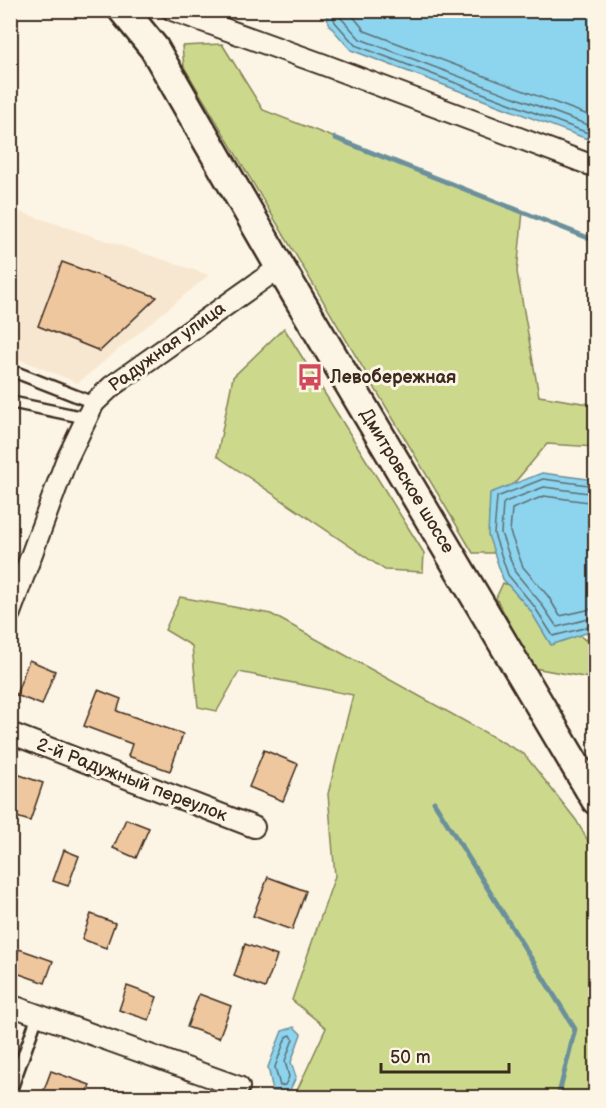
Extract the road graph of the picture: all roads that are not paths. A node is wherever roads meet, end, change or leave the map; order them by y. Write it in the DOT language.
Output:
graph roads {
  1 [pos="123,10"];
  2 [pos="177,11"];
  3 [pos="596,167"];
  4 [pos="280,267"];
  5 [pos="10,370"];
  6 [pos="10,402"];
  7 [pos="91,410"];
  8 [pos="10,613"];
  9 [pos="10,733"];
  10 [pos="596,800"];
  11 [pos="254,827"];
  12 [pos="10,1005"];
  13 [pos="38,1015"];
  14 [pos="239,1087"];
  15 [pos="10,1093"];
  1 -- 4 [label="street, Дмитровское шоссе"];
  2 -- 3 [label="street"];
  4 -- 7 [label="street, Радужная улица"];
  4 -- 10 [label="street, Дмитровское шоссе"];
  5 -- 7 [label="lane"];
  6 -- 7 [label="lane"];
  7 -- 8 [label="street, Радужная улица"];
  9 -- 11 [label="street, 2-й Радужный переулок"];
  12 -- 13 [label="street"];
  13 -- 14 [label="street"];
  13 -- 15 [label="lane"];
}
